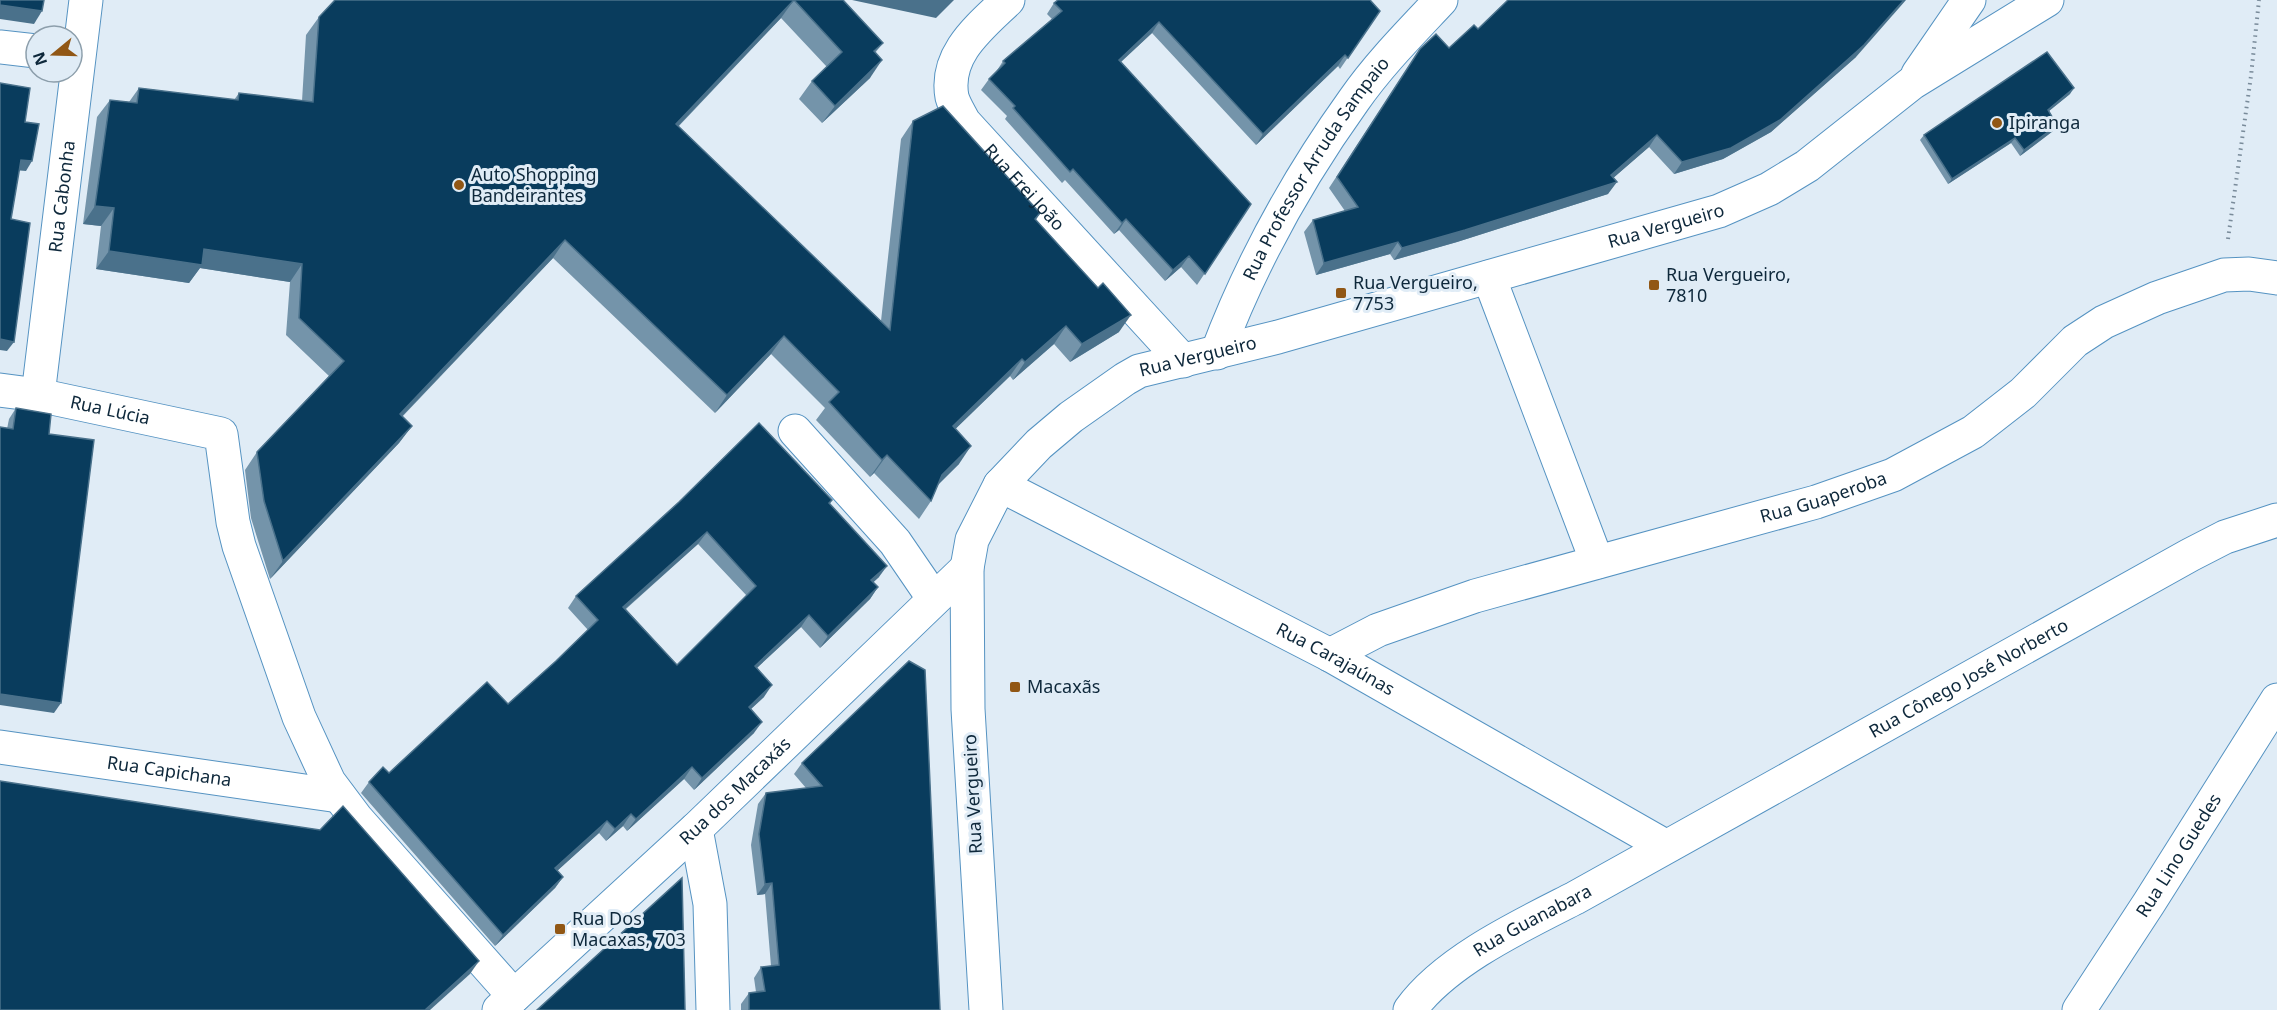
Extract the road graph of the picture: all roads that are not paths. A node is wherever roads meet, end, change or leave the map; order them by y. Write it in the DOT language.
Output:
graph roads {
  1 [pos="86,0"];
  2 [pos="1008,0"];
  3 [pos="1441,0"];
  4 [pos="1969,0"];
  5 [pos="2047,0"];
  6 [pos="81,24"];
  7 [pos="0,47"];
  8 [pos="24,50"];
  9 [pos="1912,83"];
  10 [pos="72,84"];
  11 [pos="1489,277"];
  12 [pos="2277,278"];
  13 [pos="1217,353"];
  14 [pos="1183,361"];
  15 [pos="0,390"];
  16 [pos="38,395"];
  17 [pos="795,431"];
  18 [pos="1000,485"];
  19 [pos="2277,520"];
  20 [pos="1597,561"];
  21 [pos="968,568"];
  22 [pos="934,599"];
  23 [pos="1330,655"];
  24 [pos="2277,700"];
  25 [pos="0,747"];
  26 [pos="339,796"];
  27 [pos="696,829"];
  28 [pos="1665,846"];
  29 [pos="506,1003"];
  30 [pos="712,1010"];
  31 [pos="986,1010"];
  32 [pos="1410,1010"];
  33 [pos="2079,1010"];
  1 -- 6 [label="street, Rua Cabonha"];
  2 -- 14 [label="street, Rua Frei João"];
  3 -- 13 [label="street, Rua Professor Arruda Sampaio"];
  4 -- 9 [label="street, Rua Vergueiro"];
  5 -- 9 [label="street, Rua Vergueiro"];
  7 -- 8 [label="street"];
  9 -- 11 [label="street, Rua Vergueiro"];
  10 -- 16 [label="street, Rua Cabonha"];
  11 -- 13 [label="street, Rua Vergueiro"];
  11 -- 20 [label="street"];
  12 -- 20 [label="street, Rua Guaperoba"];
  13 -- 14 [label="street, Rua Vergueiro"];
  14 -- 18 [label="street, Rua Vergueiro"];
  15 -- 16 [label="street, Rua Lúcia"];
  16 -- 26 [label="street, Rua Lúcia"];
  17 -- 22 [label="street"];
  18 -- 21 [label="street, Rua Vergueiro"];
  18 -- 23 [label="street, Rua Carajaúnas"];
  19 -- 28 [label="street, Rua Cônego José Norberto"];
  20 -- 23 [label="street, Rua Guaperoba"];
  21 -- 22 [label="street, Rua dos Macaxás"];
  21 -- 31 [label="street, Rua Vergueiro"];
  22 -- 27 [label="street, Rua dos Macaxás"];
  23 -- 28 [label="street, Rua Carajaúnas"];
  24 -- 33 [label="street, Rua Lino Guedes"];
  25 -- 26 [label="street, Rua Capichana"];
  26 -- 29 [label="street"];
  27 -- 29 [label="street, Rua dos Macaxás"];
  27 -- 30 [label="street"];
  28 -- 32 [label="street, Rua Guanabara"];
}
